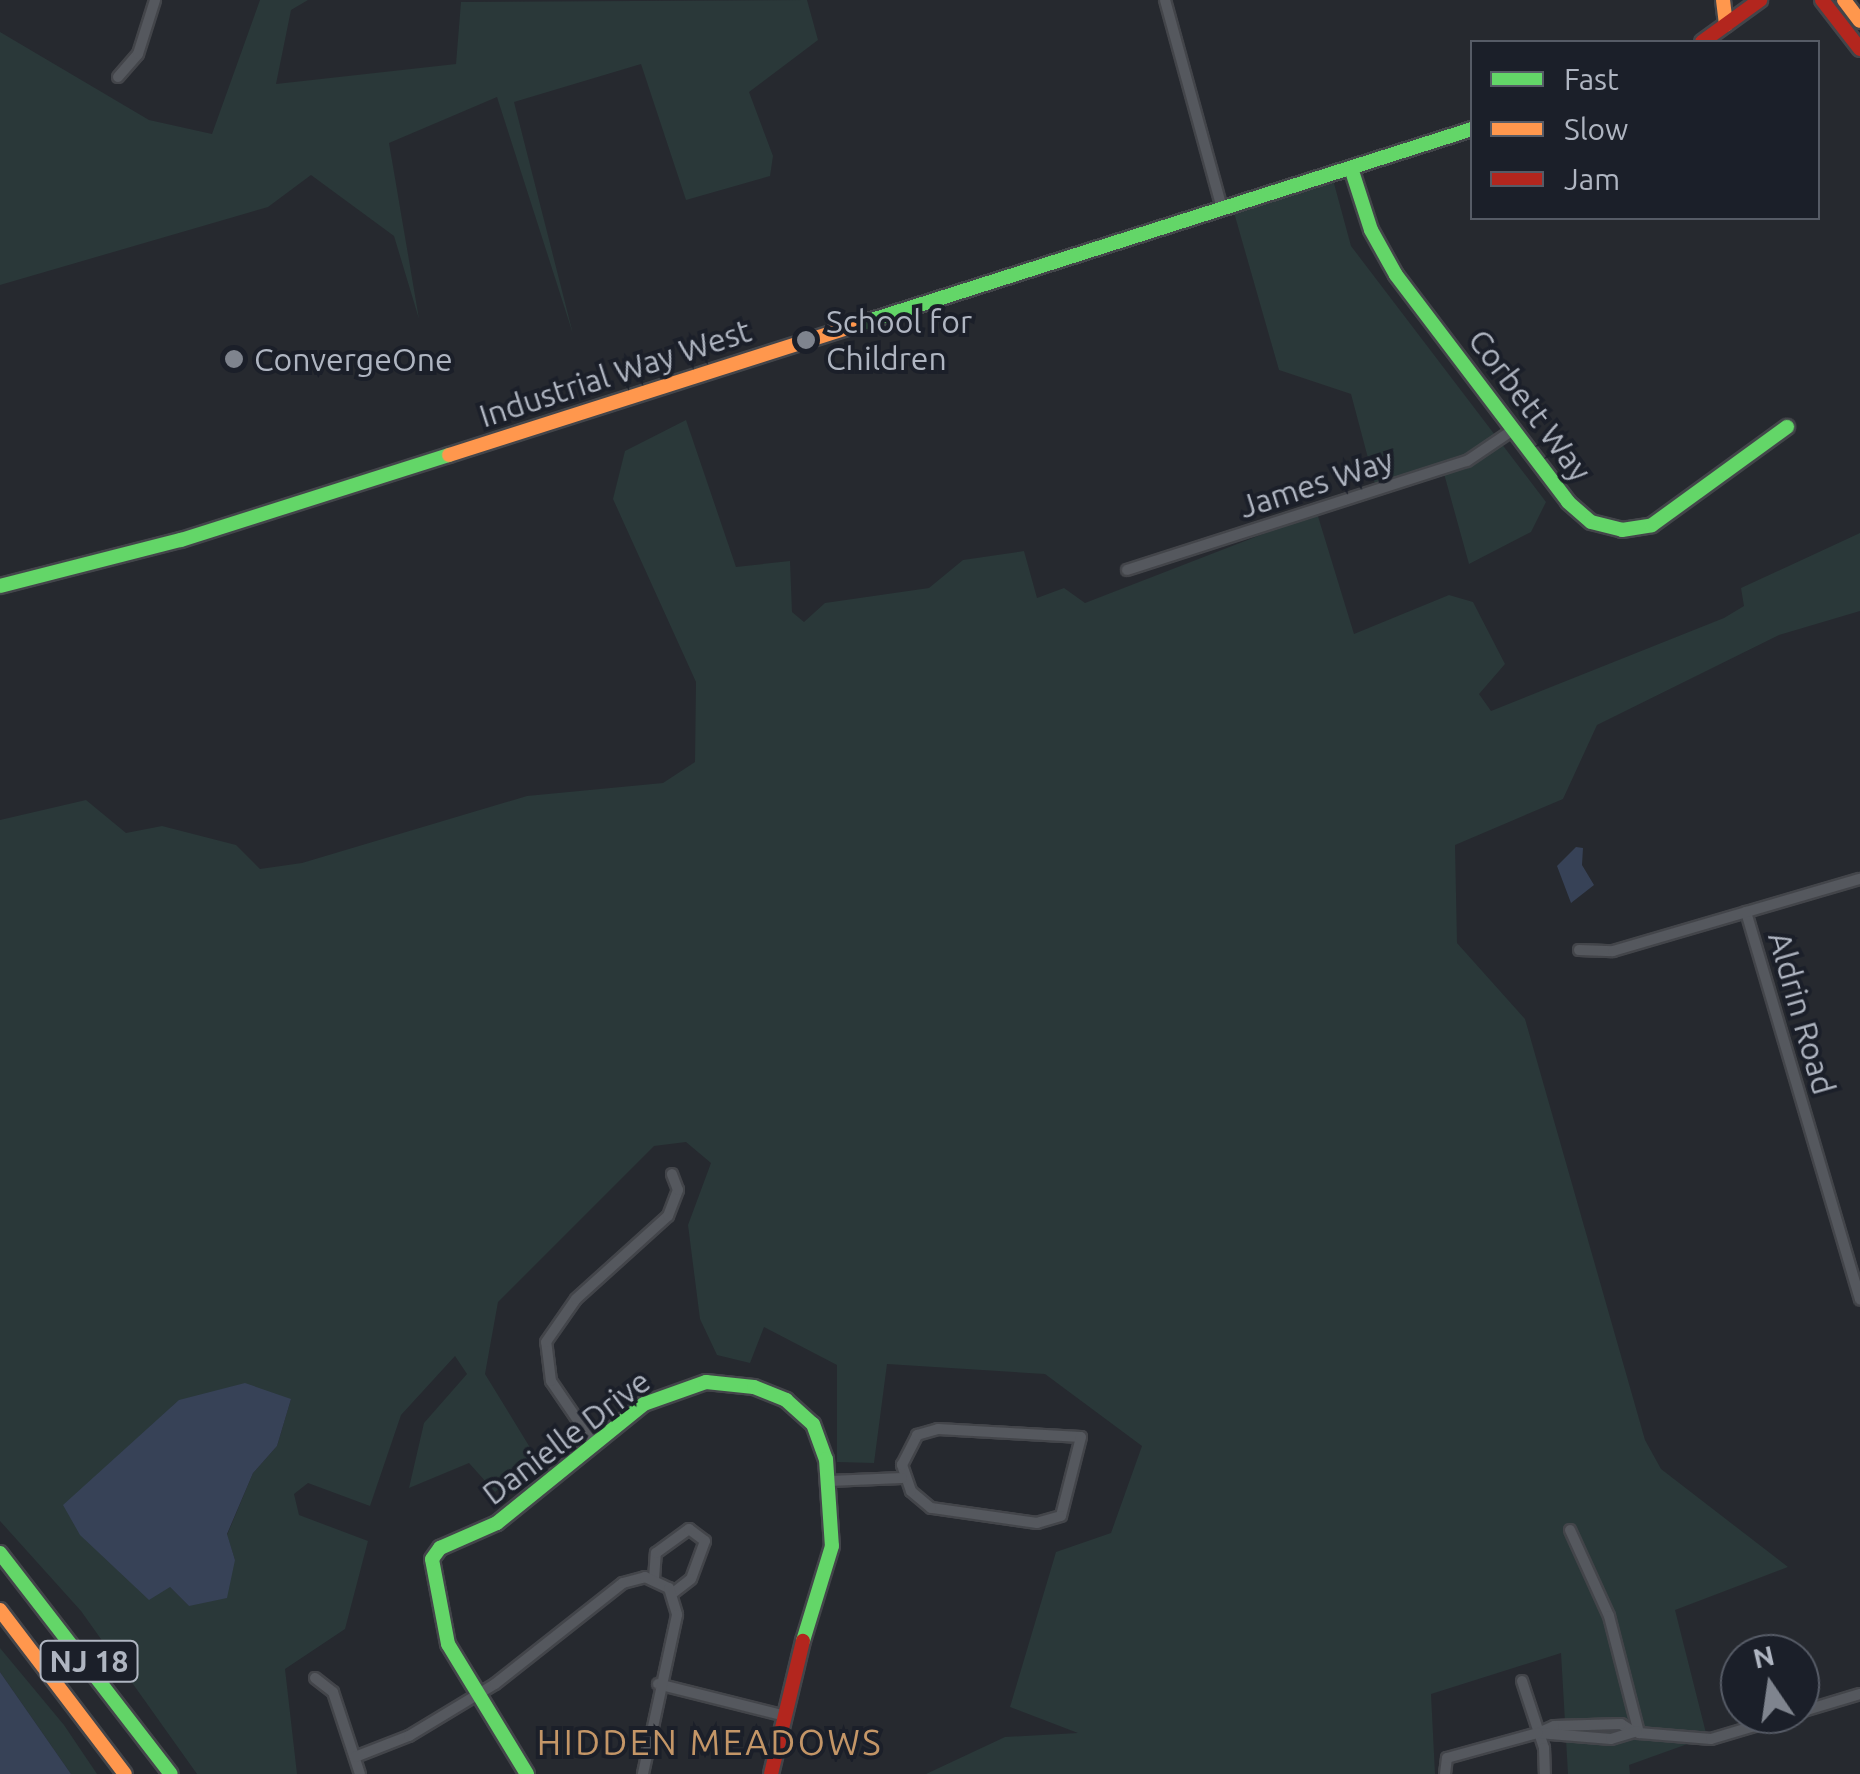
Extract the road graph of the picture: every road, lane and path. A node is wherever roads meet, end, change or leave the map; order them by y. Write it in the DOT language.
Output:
graph roads {
  1 [pos="154,0"];
  2 [pos="1165,0"];
  3 [pos="1723,0"];
  4 [pos="1760,0"];
  5 [pos="1822,0"];
  6 [pos="1844,0"];
  7 [pos="1860,22"];
  8 [pos="1726,26"];
  9 [pos="1705,40"];
  10 [pos="1860,49"];
  11 [pos="118,77"];
  12 [pos="1470,130"];
  13 [pos="1351,168"];
  14 [pos="1222,208"];
  15 [pos="1786,427"];
  16 [pos="1513,430"];
  17 [pos="1128,570"];
  18 [pos="0,586"];
  19 [pos="1860,879"];
  20 [pos="1746,912"];
  21 [pos="1578,950"];
  22 [pos="672,1174"];
  23 [pos="1860,1300"];
  24 [pos="594,1444"];
  25 [pos="902,1478"];
  26 [pos="829,1481"];
  27 [pos="1570,1530"];
  28 [pos="0,1553"];
  29 [pos="654,1578"];
  30 [pos="673,1594"];
  31 [pos="0,1610"];
  32 [pos="315,1678"];
  33 [pos="1522,1681"];
  34 [pos="658,1684"];
  35 [pos="478,1694"];
  36 [pos="1860,1694"];
  37 [pos="1820,1706"];
  38 [pos="780,1714"];
  39 [pos="1635,1730"];
  40 [pos="1538,1734"];
  41 [pos="1728,1734"];
  42 [pos="355,1757"];
  43 [pos="125,1774"];
  44 [pos="171,1774"];
  45 [pos="360,1774"];
  46 [pos="527,1774"];
  47 [pos="643,1774"];
  48 [pos="771,1774"];
  49 [pos="1444,1774"];
  50 [pos="1545,1774"];
  1 -- 11 [label="street"];
  2 -- 14 [label="street"];
  3 -- 8 [label="main road"];
  4 -- 8 [label="main road"];
  5 -- 10 [label="main road"];
  6 -- 7 [label="main road"];
  8 -- 9 [label="main road"];
  12 -- 13 [label="main road, Industrial Way West"];
  13 -- 14 [label="main road, Industrial Way West"];
  13 -- 16 [label="main road, Corbett Way"];
  14 -- 18 [label="main road, Industrial Way West"];
  15 -- 16 [label="main road, Corbett Way"];
  16 -- 17 [label="street, James Way"];
  19 -- 20 [label="street"];
  20 -- 21 [label="street"];
  20 -- 23 [label="street, Aldrin Road"];
  22 -- 24 [label="street"];
  24 -- 26 [label="main road, Danielle Drive"];
  24 -- 35 [label="main road, Danielle Drive"];
  25 -- 25 [label="street"];
  25 -- 26 [label="street"];
  26 -- 38 [label="main road, Danielle Drive"];
  27 -- 39 [label="street"];
  28 -- 44 [label="main road, NJ 18"];
  29 -- 30 [label="street"];
  29 -- 30 [label="street"];
  29 -- 35 [label="street"];
  30 -- 34 [label="street"];
  31 -- 43 [label="main road, NJ 18"];
  32 -- 42 [label="street"];
  33 -- 40 [label="street"];
  34 -- 38 [label="street"];
  34 -- 47 [label="street"];
  35 -- 42 [label="street"];
  35 -- 46 [label="main road"];
  36 -- 37 [label="street"];
  38 -- 48 [label="main road, Danielle Drive"];
  39 -- 40 [label="street"];
  39 -- 41 [label="street"];
  40 -- 49 [label="street"];
  40 -- 50 [label="street"];
  42 -- 45 [label="street"];
}
